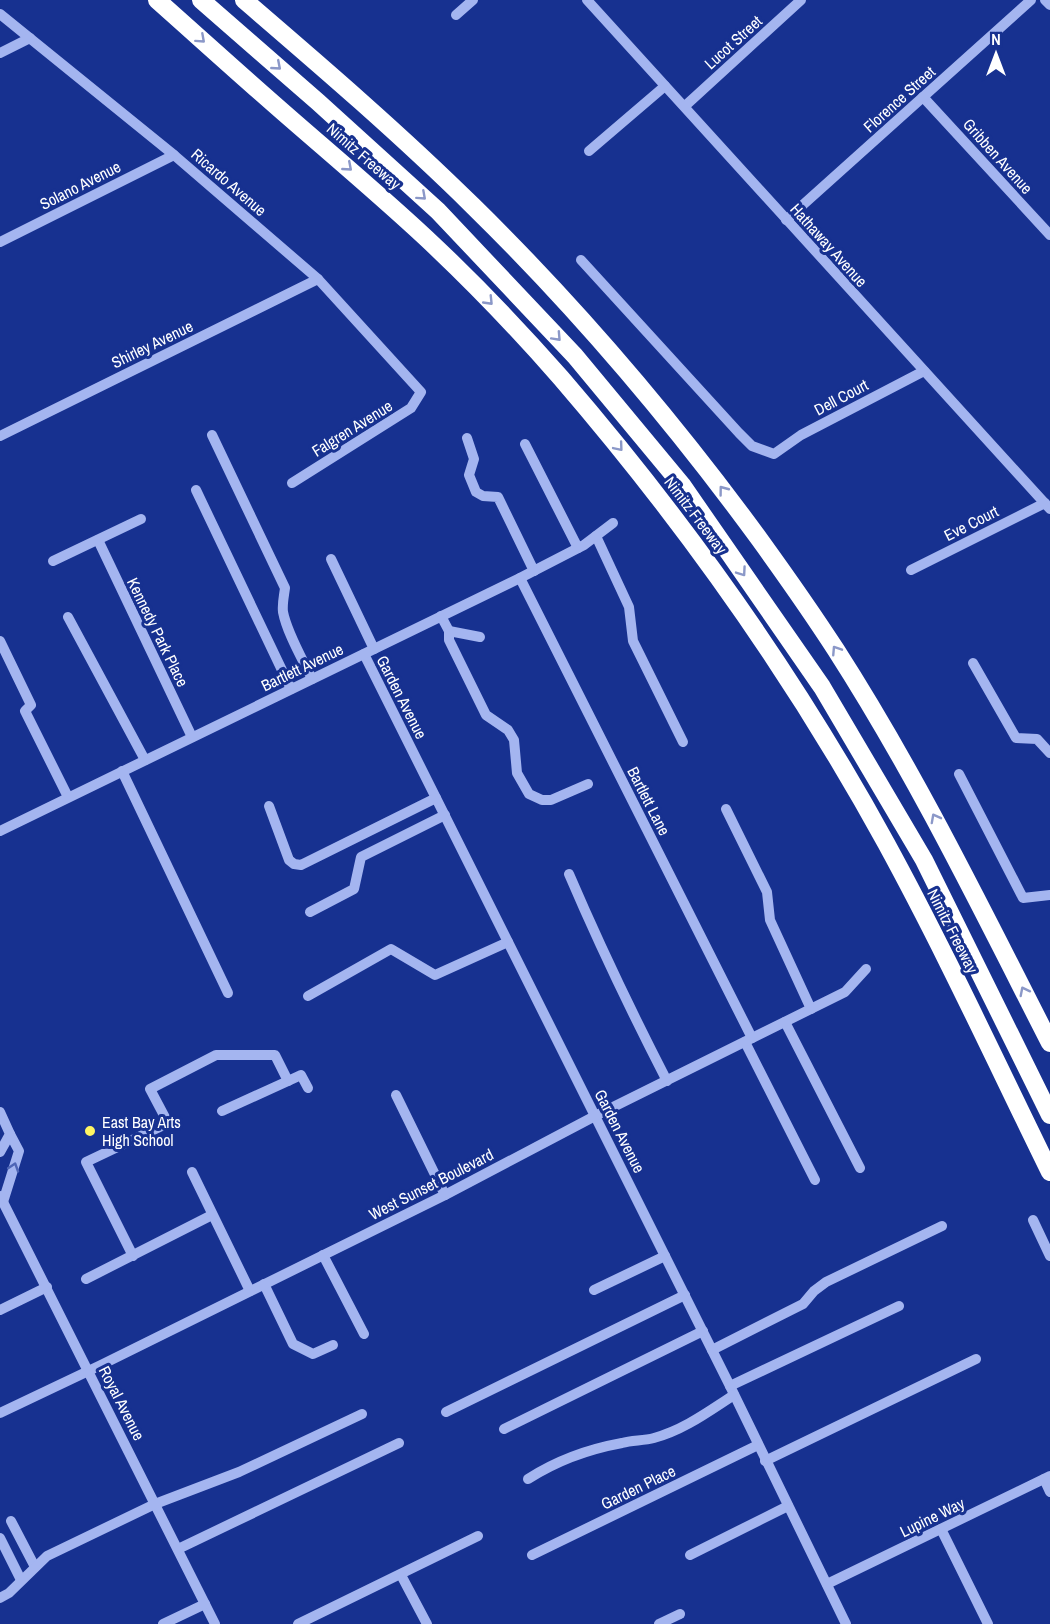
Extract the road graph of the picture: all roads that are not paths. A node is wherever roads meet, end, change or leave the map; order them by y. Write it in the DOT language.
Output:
graph roads {
  1 [pos="157,0"];
  2 [pos="201,0"];
  3 [pos="244,0"];
  4 [pos="473,0"];
  5 [pos="587,0"];
  6 [pos="801,0"];
  7 [pos="1031,0"];
  8 [pos="1045,0"];
  9 [pos="1050,5"];
  10 [pos="0,14"];
  11 [pos="456,15"];
  12 [pos="30,38"];
  13 [pos="0,53"];
  14 [pos="665,86"];
  15 [pos="923,97"];
  16 [pos="685,106"];
  17 [pos="589,151"];
  18 [pos="174,155"];
  19 [pos="786,220"];
  20 [pos="1050,235"];
  21 [pos="0,242"];
  22 [pos="581,260"];
  23 [pos="318,279"];
  24 [pos="924,371"];
  25 [pos="421,392"];
  26 [pos="213,435"];
  27 [pos="0,436"];
  28 [pos="467,438"];
  29 [pos="525,444"];
  30 [pos="292,483"];
  31 [pos="196,490"];
  32 [pos="1047,506"];
  33 [pos="141,519"];
  34 [pos="613,523"];
  35 [pos="596,536"];
  36 [pos="98,540"];
  37 [pos="578,548"];
  38 [pos="331,559"];
  39 [pos="53,561"];
  40 [pos="911,570"];
  41 [pos="534,571"];
  42 [pos="520,578"];
  43 [pos="441,616"];
  44 [pos="68,617"];
  45 [pos="449,631"];
  46 [pos="480,637"];
  47 [pos="0,641"];
  48 [pos="374,649"];
  49 [pos="363,654"];
  50 [pos="973,663"];
  51 [pos="312,679"];
  52 [pos="291,689"];
  53 [pos="192,737"];
  54 [pos="683,742"];
  55 [pos="1050,753"];
  56 [pos="145,760"];
  57 [pos="122,771"];
  58 [pos="960,774"];
  59 [pos="588,784"];
  60 [pos="68,797"];
  61 [pos="436,798"];
  62 [pos="269,807"];
  63 [pos="726,809"];
  64 [pos="444,815"];
  65 [pos="0,831"];
  66 [pos="569,874"];
  67 [pos="1050,895"];
  68 [pos="310,912"];
  69 [pos="508,942"];
  70 [pos="866,969"];
  71 [pos="228,993"];
  72 [pos="308,996"];
  73 [pos="811,1009"];
  74 [pos="785,1022"];
  75 [pos="748,1040"];
  76 [pos="1050,1043"];
  77 [pos="288,1081"];
  78 [pos="666,1081"];
  79 [pos="308,1088"];
  80 [pos="396,1095"];
  81 [pos="222,1111"];
  82 [pos="0,1112"];
  83 [pos="1050,1115"];
  84 [pos="595,1116"];
  85 [pos="10,1134"];
  86 [pos="0,1152"];
  87 [pos="860,1168"];
  88 [pos="192,1172"];
  89 [pos="1050,1172"];
  90 [pos="815,1180"];
  91 [pos="445,1195"];
  92 [pos="2,1199"];
  93 [pos="212,1215"];
  94 [pos="11,1217"];
  95 [pos="1033,1220"];
  96 [pos="0,1222"];
  97 [pos="942,1226"];
  98 [pos="323,1255"];
  99 [pos="133,1256"];
  100 [pos="665,1256"];
  101 [pos="1050,1256"];
  102 [pos="86,1279"];
  103 [pos="264,1284"];
  104 [pos="46,1287"];
  105 [pos="594,1290"];
  106 [pos="250,1292"];
  107 [pos="685,1295"];
  108 [pos="899,1306"];
  109 [pos="0,1310"];
  110 [pos="703,1331"];
  111 [pos="364,1334"];
  112 [pos="333,1345"];
  113 [pos="712,1350"];
  114 [pos="976,1359"];
  115 [pos="89,1371"];
  116 [pos="732,1391"];
  117 [pos="446,1412"];
  118 [pos="0,1413"];
  119 [pos="362,1414"];
  120 [pos="504,1429"];
  121 [pos="399,1443"];
  122 [pos="758,1445"];
  123 [pos="765,1461"];
  124 [pos="1047,1478"];
  125 [pos="528,1479"];
  126 [pos="1050,1492"];
  127 [pos="155,1504"];
  128 [pos="788,1506"];
  129 [pos="11,1521"];
  130 [pos="941,1529"];
  131 [pos="478,1536"];
  132 [pos="0,1538"];
  133 [pos="178,1549"];
  134 [pos="532,1555"];
  135 [pos="690,1555"];
  136 [pos="35,1567"];
  137 [pos="401,1575"];
  138 [pos="21,1580"];
  139 [pos="827,1584"];
  140 [pos="0,1598"];
  141 [pos="205,1604"];
  142 [pos="680,1614"];
  143 [pos="164,1624"];
  144 [pos="215,1624"];
  145 [pos="298,1624"];
  146 [pos="427,1624"];
  147 [pos="659,1624"];
  148 [pos="846,1624"];
  149 [pos="988,1624"];
  1 -- 89 [label="highway, Nimitz Freeway, one-way"];
  2 -- 83 [label="highway, one-way"];
  76 -- 3 [label="highway, one-way"];
  4 -- 11 [label="street"];
  5 -- 14 [label="street, Hathaway Avenue"];
  6 -- 16 [label="street, Lucot Street"];
  7 -- 15 [label="street, Florence Street"];
  8 -- 9 [label="street"];
  10 -- 12 [label="street, Ricardo Avenue"];
  12 -- 13 [label="street"];
  12 -- 18 [label="street, Ricardo Avenue"];
  14 -- 16 [label="street, Hathaway Avenue"];
  14 -- 17 [label="street"];
  15 -- 19 [label="street, Florence Street"];
  15 -- 20 [label="street, Gribben Avenue"];
  16 -- 19 [label="street, Hathaway Avenue"];
  18 -- 21 [label="street, Solano Avenue"];
  18 -- 23 [label="street, Ricardo Avenue"];
  19 -- 24 [label="street, Hathaway Avenue"];
  22 -- 24 [label="street, Dell Court"];
  23 -- 25 [label="street, Ricardo Avenue"];
  23 -- 27 [label="street, Shirley Avenue"];
  24 -- 32 [label="street, Hathaway Avenue"];
  25 -- 30 [label="street, Falgren Avenue"];
  26 -- 51 [label="street"];
  28 -- 41 [label="street"];
  29 -- 37 [label="street"];
  31 -- 52 [label="street"];
  32 -- 40 [label="street, Eve Court"];
  33 -- 36 [label="street"];
  34 -- 35 [label="street, Bartlett Avenue"];
  35 -- 37 [label="street, Bartlett Avenue"];
  35 -- 54 [label="street"];
  36 -- 39 [label="street"];
  36 -- 53 [label="street, Kennedy Park Place"];
  37 -- 41 [label="street, Bartlett Avenue"];
  38 -- 48 [label="street"];
  41 -- 42 [label="street, Bartlett Avenue"];
  42 -- 43 [label="street, Bartlett Avenue"];
  42 -- 75 [label="street, Bartlett Lane"];
  43 -- 45 [label="street"];
  43 -- 48 [label="street, Bartlett Avenue"];
  44 -- 56 [label="street"];
  45 -- 46 [label="street"];
  45 -- 59 [label="street"];
  47 -- 60 [label="street"];
  48 -- 49 [label="street, Bartlett Avenue"];
  49 -- 51 [label="street, Bartlett Avenue"];
  49 -- 61 [label="street, Garden Avenue"];
  50 -- 55 [label="street"];
  51 -- 52 [label="street, Bartlett Avenue"];
  52 -- 53 [label="street, Bartlett Avenue"];
  53 -- 56 [label="street, Bartlett Avenue"];
  56 -- 57 [label="street, Bartlett Avenue"];
  57 -- 60 [label="street, Bartlett Avenue"];
  57 -- 71 [label="street"];
  58 -- 67 [label="street"];
  60 -- 65 [label="street, Bartlett Avenue"];
  61 -- 62 [label="street"];
  61 -- 64 [label="street, Garden Avenue"];
  63 -- 73 [label="street"];
  64 -- 68 [label="street"];
  64 -- 69 [label="street, Garden Avenue"];
  66 -- 78 [label="street"];
  69 -- 72 [label="street"];
  69 -- 84 [label="street, Garden Avenue"];
  70 -- 73 [label="street, West Sunset Boulevard"];
  73 -- 74 [label="street, West Sunset Boulevard"];
  74 -- 75 [label="street, West Sunset Boulevard"];
  74 -- 87 [label="street"];
  75 -- 78 [label="street, West Sunset Boulevard"];
  75 -- 90 [label="street, Bartlett Lane"];
  77 -- 79 [label="street"];
  77 -- 81 [label="street"];
  77 -- 99 [label="street"];
  78 -- 84 [label="street, West Sunset Boulevard"];
  80 -- 91 [label="street"];
  82 -- 85 [label="street"];
  84 -- 91 [label="street, West Sunset Boulevard"];
  84 -- 100 [label="street, Garden Avenue"];
  85 -- 86 [label="street"];
  92 -- 85 [label="street, one-way"];
  88 -- 93 [label="street"];
  91 -- 98 [label="street, West Sunset Boulevard"];
  92 -- 94 [label="street, Royal Avenue"];
  93 -- 99 [label="street"];
  93 -- 106 [label="street"];
  94 -- 96 [label="street"];
  94 -- 104 [label="street, Royal Avenue"];
  95 -- 101 [label="street"];
  97 -- 113 [label="street"];
  98 -- 103 [label="street, West Sunset Boulevard"];
  98 -- 111 [label="street"];
  99 -- 102 [label="street"];
  100 -- 105 [label="street"];
  100 -- 107 [label="street, Garden Avenue"];
  103 -- 106 [label="street, West Sunset Boulevard"];
  103 -- 112 [label="street"];
  104 -- 109 [label="street"];
  104 -- 115 [label="street, Royal Avenue"];
  106 -- 115 [label="street, West Sunset Boulevard"];
  107 -- 110 [label="street, Garden Avenue"];
  107 -- 117 [label="street"];
  108 -- 116 [label="street"];
  110 -- 113 [label="street, Garden Avenue"];
  110 -- 120 [label="street"];
  113 -- 116 [label="street, Garden Avenue"];
  114 -- 123 [label="street"];
  115 -- 118 [label="street, West Sunset Boulevard"];
  115 -- 127 [label="street, Royal Avenue"];
  116 -- 122 [label="street, Garden Avenue"];
  116 -- 125 [label="street"];
  119 -- 127 [label="street"];
  121 -- 133 [label="street"];
  122 -- 123 [label="street, Garden Avenue"];
  122 -- 134 [label="street, Garden Place"];
  123 -- 128 [label="street, Garden Avenue"];
  124 -- 126 [label="street"];
  124 -- 130 [label="street, Lupine Way"];
  127 -- 133 [label="street, Royal Avenue"];
  127 -- 136 [label="street"];
  128 -- 135 [label="street"];
  128 -- 139 [label="street, Garden Avenue"];
  129 -- 136 [label="street"];
  130 -- 139 [label="street, Lupine Way"];
  130 -- 149 [label="street"];
  131 -- 137 [label="street"];
  132 -- 138 [label="street"];
  133 -- 141 [label="street, Royal Avenue"];
  136 -- 138 [label="street"];
  137 -- 145 [label="street"];
  137 -- 146 [label="street"];
  138 -- 140 [label="street"];
  139 -- 148 [label="street, Garden Avenue"];
  141 -- 143 [label="street"];
  141 -- 144 [label="street, Royal Avenue"];
  142 -- 147 [label="street"];
}
